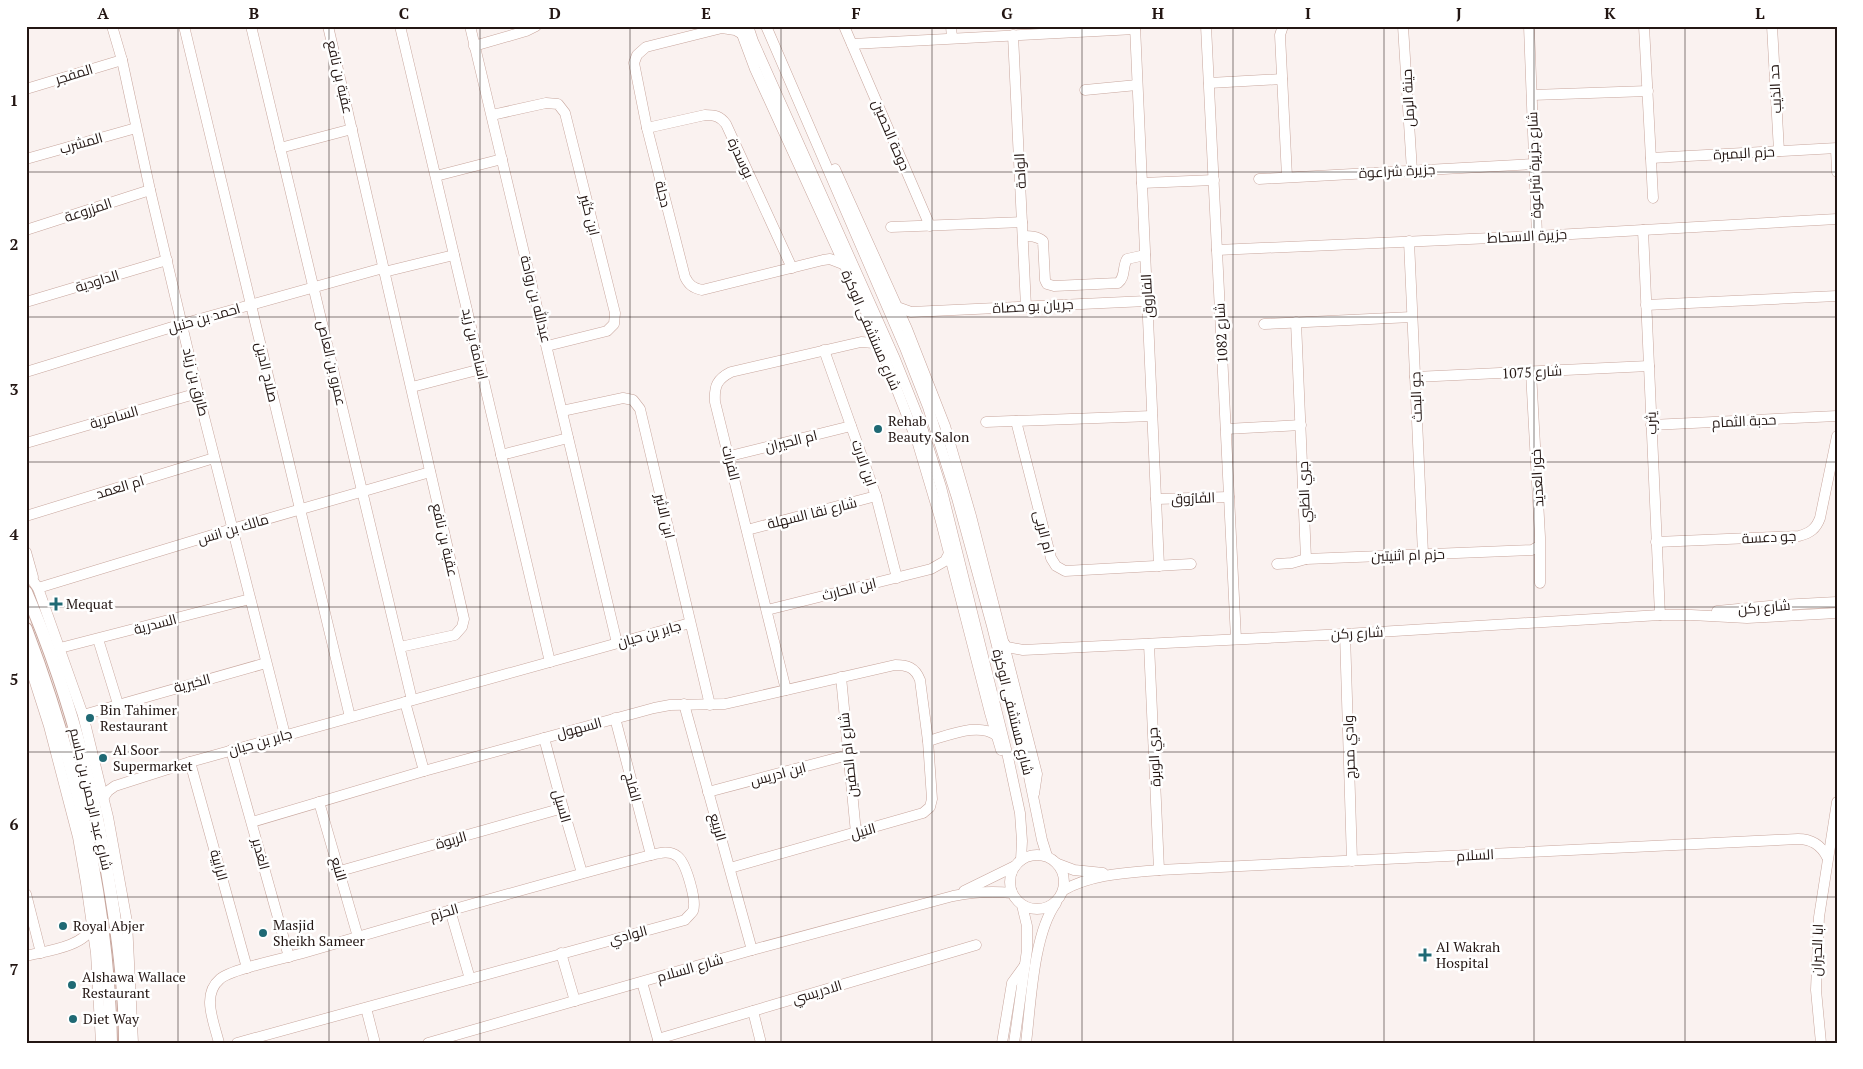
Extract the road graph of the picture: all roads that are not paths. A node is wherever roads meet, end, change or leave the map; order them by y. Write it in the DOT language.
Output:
graph roads {
  1 [pos="112,26"];
  2 [pos="184,26"];
  3 [pos="251,26"];
  4 [pos="328,26"];
  5 [pos="400,26"];
  6 [pos="470,26"];
  7 [pos="536,26"];
  8 [pos="766,26"];
  9 [pos="772,26"];
  10 [pos="844,26"];
  11 [pos="951,26"];
  12 [pos="1206,26"];
  13 [pos="1283,26"];
  14 [pos="1403,26"];
  15 [pos="1529,26"];
  16 [pos="1644,26"];
  17 [pos="1772,26"];
  18 [pos="722,27"];
  19 [pos="743,28"];
  20 [pos="1135,28"];
  21 [pos="1013,34"];
  22 [pos="952,38"];
  23 [pos="852,44"];
  24 [pos="474,46"];
  25 [pos="122,60"];
  26 [pos="1282,79"];
  27 [pos="1209,82"];
  28 [pos="1138,86"];
  29 [pos="26,89"];
  30 [pos="1085,90"];
  31 [pos="1648,90"];
  32 [pos="1532,95"];
  33 [pos="492,115"];
  34 [pos="136,128"];
  35 [pos="352,128"];
  36 [pos="647,128"];
  37 [pos="280,148"];
  38 [pos="1836,148"];
  39 [pos="1779,151"];
  40 [pos="1651,158"];
  41 [pos="26,159"];
  42 [pos="502,159"];
  43 [pos="1535,164"];
  44 [pos="1412,171"];
  45 [pos="1837,172"];
  46 [pos="436,176"];
  47 [pos="1287,177"];
  48 [pos="1259,179"];
  49 [pos="1214,180"];
  50 [pos="1142,183"];
  51 [pos="150,190"];
  52 [pos="1653,198"];
  53 [pos="1837,219"];
  54 [pos="1022,222"];
  55 [pos="930,226"];
  56 [pos="891,227"];
  57 [pos="26,230"];
  58 [pos="1643,230"];
  59 [pos="1023,236"];
  60 [pos="1537,236"];
  61 [pos="1409,241"];
  62 [pos="833,242"];
  63 [pos="1217,250"];
  64 [pos="454,255"];
  65 [pos="1145,255"];
  66 [pos="167,260"];
  67 [pos="823,260"];
  68 [pos="843,264"];
  69 [pos="792,268"];
  70 [pos="383,270"];
  71 [pos="313,286"];
  72 [pos="1837,296"];
  73 [pos="1147,301"];
  74 [pos="26,302"];
  75 [pos="251,304"];
  76 [pos="1646,305"];
  77 [pos="1026,306"];
  78 [pos="897,307"];
  79 [pos="918,312"];
  80 [pos="1412,317"];
  81 [pos="1296,322"];
  82 [pos="871,323"];
  83 [pos="182,324"];
  84 [pos="1264,324"];
  85 [pos="907,329"];
  86 [pos="861,342"];
  87 [pos="547,346"];
  88 [pos="880,346"];
  89 [pos="905,348"];
  90 [pos="824,350"];
  91 [pos="895,359"];
  92 [pos="1649,366"];
  93 [pos="481,369"];
  94 [pos="26,372"];
  95 [pos="1531,372"];
  96 [pos="1415,377"];
  97 [pos="412,387"];
  98 [pos="198,393"];
  99 [pos="562,411"];
  100 [pos="1152,416"];
  101 [pos="1837,416"];
  102 [pos="1016,421"];
  103 [pos="986,422"];
  104 [pos="1301,425"];
  105 [pos="1651,425"];
  106 [pos="852,426"];
  107 [pos="1226,429"];
  108 [pos="1837,436"];
  109 [pos="568,438"];
  110 [pos="27,443"];
  111 [pos="501,455"];
  112 [pos="730,456"];
  113 [pos="214,458"];
  114 [pos="430,472"];
  115 [pos="362,491"];
  116 [pos="876,496"];
  117 [pos="1229,496"];
  118 [pos="1156,499"];
  119 [pos="300,509"];
  120 [pos="26,516"];
  121 [pos="232,529"];
  122 [pos="747,530"];
  123 [pos="954,540"];
  124 [pos="1656,542"];
  125 [pos="1539,546"];
  126 [pos="26,552"];
  127 [pos="1422,554"];
  128 [pos="950,555"];
  129 [pos="1306,559"];
  130 [pos="1191,564"];
  131 [pos="1277,564"];
  132 [pos="1159,566"];
  133 [pos="931,569"];
  134 [pos="26,571"];
  135 [pos="954,574"];
  136 [pos="897,578"];
  137 [pos="1540,583"];
  138 [pos="33,587"];
  139 [pos="250,599"];
  140 [pos="1837,602"];
  141 [pos="767,610"];
  142 [pos="1837,613"];
  143 [pos="1691,614"];
  144 [pos="1660,615"];
  145 [pos="690,623"];
  146 [pos="992,626"];
  147 [pos="26,629"];
  148 [pos="1345,634"];
  149 [pos="98,639"];
  150 [pos="1236,639"];
  151 [pos="617,643"];
  152 [pos="1149,644"];
  153 [pos="1004,645"];
  154 [pos="400,647"];
  155 [pos="60,648"];
  156 [pos="1023,650"];
  157 [pos="26,654"];
  158 [pos="550,662"];
  159 [pos="266,663"];
  160 [pos="1010,664"];
  161 [pos="911,667"];
  162 [pos="841,677"];
  163 [pos="786,690"];
  164 [pos="409,701"];
  165 [pos="118,704"];
  166 [pos="684,704"];
  167 [pos="710,705"];
  168 [pos="990,713"];
  169 [pos="82,715"];
  170 [pos="350,717"];
  171 [pos="615,718"];
  172 [pos="976,729"];
  173 [pos="996,735"];
  174 [pos="284,736"];
  175 [pos="544,738"];
  176 [pos="928,741"];
  177 [pos="231,750"];
  178 [pos="848,756"];
  179 [pos="1008,757"];
  180 [pos="190,762"];
  181 [pos="424,771"];
  182 [pos="98,776"];
  183 [pos="115,786"];
  184 [pos="708,792"];
  185 [pos="103,798"];
  186 [pos="1033,798"];
  187 [pos="319,802"];
  188 [pos="1837,802"];
  189 [pos="563,808"];
  190 [pos="108,817"];
  191 [pos="252,822"];
  192 [pos="85,823"];
  193 [pos="856,832"];
  194 [pos="102,833"];
  195 [pos="78,837"];
  196 [pos="651,855"];
  197 [pos="1047,856"];
  198 [pos="1828,857"];
  199 [pos="1352,861"];
  200 [pos="1018,863"];
  201 [pos="1058,864"];
  202 [pos="730,868"];
  203 [pos="1159,870"];
  204 [pos="340,871"];
  205 [pos="582,873"];
  206 [pos="1116,874"];
  207 [pos="1064,890"];
  208 [pos="1012,893"];
  209 [pos="26,894"];
  210 [pos="953,896"];
  211 [pos="1058,901"];
  212 [pos="1022,905"];
  213 [pos="450,910"];
  214 [pos="693,912"];
  215 [pos="93,926"];
  216 [pos="358,937"];
  217 [pos="80,941"];
  218 [pos="976,945"];
  219 [pos="752,950"];
  220 [pos="41,953"];
  221 [pos="96,953"];
  222 [pos="561,953"];
  223 [pos="26,956"];
  224 [pos="289,957"];
  225 [pos="1025,964"];
  226 [pos="247,968"];
  227 [pos="470,979"];
  228 [pos="642,982"];
  229 [pos="575,1001"];
  230 [pos="366,1008"];
  231 [pos="753,1011"];
  232 [pos="659,1041"];
  233 [pos="101,1043"];
  234 [pos="111,1043"];
  235 [pos="125,1043"];
  236 [pos="133,1043"];
  237 [pos="219,1043"];
  238 [pos="237,1043"];
  239 [pos="375,1043"];
  240 [pos="428,1043"];
  241 [pos="762,1043"];
  242 [pos="1002,1043"];
  243 [pos="1014,1043"];
  244 [pos="1026,1043"];
  245 [pos="1821,1043"];
  1 -- 25 [label="street, طارق بن زياد"];
  2 -- 75 [label="street, صلاح الدين"];
  3 -- 37 [label="street, عمرو بن العاص"];
  4 -- 35 [label="street, عقبة بن نافع"];
  5 -- 46 [label="street, اسامة بن زيد"];
  6 -- 24 [label="street, عبدالله بن رواحة"];
  7 -- 24 [label="street"];
  8 -- 89 [label="street, شارع مستشفى الوكرة"];
  9 -- 78 [label="street, شارع مستشفى الوكرة"];
  10 -- 23 [label="street, دوحة الحصين"];
  11 -- 22 [label="street"];
  12 -- 27 [label="street, شارع 1082"];
  13 -- 26 [label="street"];
  14 -- 44 [label="street, حينة الرمل"];
  15 -- 32 [label="street, شارع جزيرة شراعوة"];
  16 -- 31 [label="street"];
  17 -- 39 [label="street, حد الذيب"];
  18 -- 19 [label="street, دجلة"];
  18 -- 36 [label="street, دجلة"];
  19 -- 62 [label="street, شارع مستشفى الوكرة"];
  19 -- 91 [label="street, شارع مستشفى الوكرة"];
  20 -- 21 [label="street"];
  20 -- 28 [label="street, الفاروق"];
  21 -- 22 [label="street"];
  21 -- 54 [label="street, الواحة"];
  22 -- 23 [label="street"];
  23 -- 55 [label="street, دوحة الحصين"];
  24 -- 33 [label="street, عبدالله بن رواحة"];
  25 -- 29 [label="street, المفجر"];
  25 -- 34 [label="street, طارق بن زياد"];
  26 -- 27 [label="street"];
  26 -- 47 [label="street"];
  27 -- 49 [label="street, شارع 1082"];
  28 -- 30 [label="street"];
  28 -- 50 [label="street, الفاروق"];
  31 -- 32 [label="street, شارع جزيرة شراعوة"];
  31 -- 40 [label="street"];
  32 -- 43 [label="street, شارع جزيرة شراعوة"];
  33 -- 42 [label="street, عبدالله بن رواحة"];
  33 -- 87 [label="street, ابن كثير"];
  34 -- 41 [label="street, المشرب"];
  34 -- 51 [label="street, طارق بن زياد"];
  35 -- 37 [label="street, عقبة بن نافع"];
  35 -- 70 [label="street, عقبة بن نافع"];
  36 -- 69 [label="street, بوسدرة"];
  36 -- 69 [label="street, دجلة"];
  37 -- 71 [label="street, عمرو بن العاص"];
  38 -- 39 [label="street, حزم البمبرة"];
  38 -- 45 [label="street, حزم البمبرة"];
  39 -- 40 [label="street, حزم البمبرة"];
  40 -- 52 [label="street"];
  42 -- 46 [label="street"];
  42 -- 87 [label="street, عبدالله بن رواحة"];
  43 -- 44 [label="street, جزيرة شراعوة"];
  43 -- 60 [label="street, شارع جزيرة شراعوة"];
  44 -- 47 [label="street, جزيرة شراعوة"];
  46 -- 64 [label="street, اسامة بن زيد"];
  47 -- 48 [label="street, جزيرة شراعوة"];
  49 -- 50 [label="street"];
  49 -- 63 [label="street, شارع 1082"];
  50 -- 65 [label="street, الفاروق"];
  51 -- 57 [label="street, المزروعة"];
  51 -- 66 [label="street, طارق بن زياد"];
  53 -- 58 [label="street, جزيرة الاسحاط"];
  54 -- 55 [label="street"];
  54 -- 59 [label="street, الواحة"];
  55 -- 56 [label="street"];
  58 -- 60 [label="street, جزيرة الاسحاط"];
  58 -- 76 [label="street, يثرب"];
  59 -- 65 [label="street"];
  59 -- 77 [label="street, الواحة"];
  60 -- 61 [label="street, جزيرة الاسحاط"];
  61 -- 63 [label="street, جزيرة الاسحاط"];
  61 -- 80 [label="street, جو البحث"];
  62 -- 67 [label="street"];
  62 -- 68 [label="street, شارع مستشفى الوكرة"];
  63 -- 107 [label="street, شارع 1082"];
  64 -- 70 [label="street, احمد بن حنبل"];
  64 -- 93 [label="street, اسامة بن زيد"];
  65 -- 73 [label="street, الفاروق"];
  66 -- 74 [label="street, الداودية"];
  66 -- 83 [label="street, طارق بن زياد"];
  67 -- 68 [label="street, دجلة"];
  67 -- 69 [label="street, دجلة"];
  68 -- 82 [label="street, شارع مستشفى الوكرة"];
  70 -- 71 [label="street, احمد بن حنبل"];
  70 -- 97 [label="street, عقبة بن نافع"];
  71 -- 75 [label="street, احمد بن حنبل"];
  71 -- 115 [label="street, عمرو بن العاص"];
  72 -- 76 [label="street"];
  73 -- 77 [label="street, جريان بو حصاة"];
  73 -- 100 [label="street, الفاروق"];
  75 -- 83 [label="street, احمد بن حنبل"];
  75 -- 119 [label="street, صلاح الدين"];
  76 -- 92 [label="street, يثرب"];
  77 -- 79 [label="street, جريان بو حصاة"];
  78 -- 79 [label="street, جريان بو حصاة"];
  78 -- 85 [label="street, شارع مستشفى الوكرة"];
  79 -- 85 [label="street"];
  80 -- 81 [label="street"];
  80 -- 96 [label="street, جو البحث"];
  81 -- 84 [label="street"];
  81 -- 104 [label="street, جري الظبي"];
  82 -- 86 [label="street"];
  82 -- 88 [label="street, شارع مستشفى الوكرة"];
  83 -- 94 [label="street, احمد بن حنبل"];
  83 -- 98 [label="street, طارق بن زياد"];
  85 -- 89 [label="street"];
  85 -- 153 [label="street, شارع مستشفى الوكرة"];
  86 -- 88 [label="street, الفرات"];
  86 -- 90 [label="street, الفرات"];
  87 -- 99 [label="street, عبدالله بن رواحة"];
  88 -- 91 [label="street, الفرات"];
  88 -- 128 [label="street, شارع مستشفى الوكرة"];
  89 -- 146 [label="street, شارع مستشفى الوكرة"];
  90 -- 106 [label="street, ابن الارت"];
  90 -- 112 [label="street, الفرات"];
  91 -- 123 [label="street, شارع مستشفى الوكرة"];
  92 -- 95 [label="street, شارع 1075"];
  92 -- 105 [label="street, يثرب"];
  93 -- 97 [label="street"];
  93 -- 111 [label="street, اسامة بن زيد"];
  95 -- 96 [label="street, شارع 1075"];
  95 -- 125 [label="street, خور العديد"];
  96 -- 127 [label="street, جو البحث"];
  97 -- 114 [label="street, عقبة بن نافع"];
  98 -- 110 [label="street, السامرية"];
  98 -- 113 [label="street, طارق بن زياد"];
  99 -- 109 [label="street, عبدالله بن رواحة"];
  99 -- 145 [label="street, ابن الاثير"];
  100 -- 102 [label="street"];
  100 -- 118 [label="street, الفاروق"];
  101 -- 105 [label="street, حدبة الثمام"];
  102 -- 103 [label="street"];
  102 -- 132 [label="street, ام الربى"];
  104 -- 107 [label="street"];
  104 -- 129 [label="street, جري الظبي"];
  105 -- 124 [label="street, يثرب"];
  106 -- 112 [label="street, ام الحيران"];
  106 -- 116 [label="street, ابن الارت"];
  107 -- 117 [label="street, شارع 1082"];
  108 -- 124 [label="street, جو دعسة"];
  109 -- 111 [label="street"];
  109 -- 151 [label="street, عبدالله بن رواحة"];
  111 -- 158 [label="street, اسامة بن زيد"];
  112 -- 122 [label="street, الفرات"];
  113 -- 120 [label="street, ام العمد"];
  113 -- 121 [label="street, طارق بن زياد"];
  114 -- 115 [label="street, مالك بن انس"];
  114 -- 154 [label="street, عقبة بن نافع"];
  115 -- 119 [label="street, مالك بن انس"];
  115 -- 154 [label="street, عمرو بن العاص"];
  116 -- 122 [label="street, شارع نقا السهلة"];
  116 -- 136 [label="street, ابن الارت"];
  117 -- 118 [label="street, الفَارُوق"];
  117 -- 150 [label="street, شارع 1082"];
  118 -- 132 [label="street, الفاروق"];
  119 -- 121 [label="street, مالك بن انس"];
  119 -- 170 [label="street, صلاح الدين"];
  121 -- 138 [label="street, مالك بن انس"];
  121 -- 139 [label="street, طارق بن زياد"];
  122 -- 141 [label="street, الفرات"];
  123 -- 128 [label="street"];
  123 -- 179 [label="street, شارع مستشفى الوكرة"];
  124 -- 144 [label="street, يثرب"];
  125 -- 127 [label="street, حزم ام اثنيتين"];
  125 -- 137 [label="street, خور العديد"];
  126 -- 138 [label="street"];
  127 -- 129 [label="street, حزم ام اثنيتين"];
  128 -- 133 [label="street, ابن الحارث"];
  128 -- 135 [label="street, شارع مستشفى الوكرة"];
  129 -- 131 [label="street, حزم ام اثنيتين"];
  130 -- 132 [label="street, ام الربى"];
  133 -- 135 [label="street, ابن الحارث"];
  133 -- 136 [label="street, ابن الحارث"];
  134 -- 138 [label="street, شارع عبد الرحمن بن جاسم"];
  135 -- 168 [label="street, شارع مستشفى الوكرة"];
  136 -- 141 [label="street, ابن الحارث"];
  138 -- 155 [label="street, شارع عبد الرحمن بن جاسم"];
  138 -- 194 [label="main road, شارع عبد الرحمن بن جاسم"];
  139 -- 149 [label="street, السدرية"];
  139 -- 159 [label="street, طارق بن زياد"];
  140 -- 143 [label="street, شارع ركن"];
  141 -- 163 [label="street, الفرات"];
  142 -- 143 [label="street, شارع ركن"];
  143 -- 144 [label="street, شارع ركن"];
  144 -- 148 [label="street, شارع ركن"];
  145 -- 151 [label="street, جابر بن حيان"];
  145 -- 167 [label="street, ابن الاثير"];
  146 -- 153 [label="street, شارع مستشفى الوكرة"];
  146 -- 186 [label="street, شارع مستشفى الوكرة"];
  147 -- 192 [label="main road, شارع عبد الرحمن بن جاسم"];
  148 -- 150 [label="street, شارع ركن"];
  148 -- 199 [label="street, وادي محرج"];
  149 -- 155 [label="street, السدرية"];
  149 -- 165 [label="street"];
  150 -- 152 [label="street, شارع ركن"];
  151 -- 158 [label="street, جابر بن حيان"];
  152 -- 156 [label="street, شارع ركن"];
  152 -- 203 [label="street, جري الوبرة"];
  153 -- 156 [label="street, شارع ركن"];
  153 -- 160 [label="street, شارع مستشفى الوكرة"];
  154 -- 164 [label="street, عمرو بن العاص"];
  155 -- 169 [label="street, شارع عبد الرحمن بن جاسم"];
  156 -- 160 [label="street"];
  157 -- 195 [label="street, شارع عبد الرحمن بن جاسم"];
  158 -- 164 [label="street, جابر بن حيان"];
  159 -- 165 [label="street, الخيرية"];
  159 -- 174 [label="street, طارق بن زياد"];
  160 -- 186 [label="street, شارع مستشفى الوكرة"];
  161 -- 162 [label="street, السهول"];
  161 -- 176 [label="street, النيل"];
  162 -- 163 [label="street, السهول"];
  162 -- 178 [label="street, شارع ام الحفين"];
  163 -- 167 [label="street, السهول"];
  164 -- 170 [label="street, جابر بن حيان"];
  164 -- 181 [label="street"];
  165 -- 169 [label="street, الخيرية"];
  166 -- 167 [label="street, السهول"];
  166 -- 171 [label="street, السهول"];
  166 -- 184 [label="street, الربيع"];
  168 -- 172 [label="street"];
  168 -- 173 [label="street, شارع مستشفى الوكرة"];
  169 -- 182 [label="street, شارع عبد الرحمن بن جاسم"];
  170 -- 174 [label="street, جابر بن حيان"];
  171 -- 175 [label="street, السهول"];
  171 -- 196 [label="street, الفلج"];
  172 -- 173 [label="street"];
  172 -- 176 [label="street"];
  173 -- 179 [label="street, شارع مستشفى الوكرة"];
  174 -- 177 [label="street, جابر بن حيان"];
  175 -- 181 [label="street, السهول"];
  175 -- 189 [label="street, السيل"];
  176 -- 193 [label="street, النيل"];
  177 -- 180 [label="street, جابر بن حيان"];
  177 -- 191 [label="street, الغدير"];
  178 -- 184 [label="street, ابن ادريس"];
  178 -- 193 [label="street, شارع ام الحفين"];
  179 -- 200 [label="street, شارع مستشفى الوكرة"];
  180 -- 183 [label="street, جابر بن حيان"];
  180 -- 226 [label="street, الرابية"];
  181 -- 187 [label="street, السهول"];
  182 -- 183 [label="street"];
  182 -- 185 [label="street, شارع عبد الرحمن بن جاسم"];
  183 -- 185 [label="street, جابر بن حيان"];
  184 -- 202 [label="street, الربيع"];
  185 -- 190 [label="street, شارع عبد الرحمن بن جاسم"];
  186 -- 197 [label="street, شارع مستشفى الوكرة"];
  187 -- 191 [label="street, السهول"];
  187 -- 204 [label="street, النبع"];
  188 -- 198 [label="street, ابا الحيران"];
  189 -- 204 [label="street, الربوة"];
  189 -- 205 [label="street, السيل"];
  190 -- 194 [label="main road"];
  190 -- 236 [label="street, شارع عبد الرحمن بن جاسم"];
  191 -- 224 [label="street, الغدير"];
  192 -- 195 [label="main road"];
  192 -- 234 [label="main road, شارع عبد الرحمن بن جاسم"];
  193 -- 202 [label="street, النيل"];
  194 -- 235 [label="main road, شارع عبد الرحمن بن جاسم"];
  195 -- 215 [label="street, شارع عبد الرحمن بن جاسم"];
  196 -- 205 [label="street, الحزم"];
  196 -- 214 [label="street, الحزم"];
  197 -- 200 [label="street"];
  197 -- 201 [label="street"];
  198 -- 199 [label="street, السلام"];
  198 -- 245 [label="street, ابا الحيران"];
  199 -- 203 [label="street, السلام"];
  200 -- 208 [label="street"];
  200 -- 210 [label="street, شارع السلام"];
  201 -- 206 [label="street, السلام"];
  201 -- 207 [label="street"];
  202 -- 219 [label="street, الربيع"];
  203 -- 206 [label="street, السلام"];
  204 -- 216 [label="street, النبع"];
  205 -- 213 [label="street, الحزم"];
  206 -- 207 [label="street, السلام"];
  207 -- 211 [label="street"];
  208 -- 210 [label="street, شارع السلام"];
  208 -- 212 [label="street"];
  209 -- 220 [label="street"];
  210 -- 219 [label="street, شارع السلام"];
  211 -- 212 [label="street"];
  211 -- 244 [label="street"];
  212 -- 225 [label="street"];
  213 -- 216 [label="street, الحزم"];
  213 -- 227 [label="street"];
  214 -- 222 [label="street, الوادي"];
  215 -- 217 [label="street"];
  215 -- 221 [label="street, شارع عبد الرحمن بن جاسم"];
  216 -- 224 [label="street, الحزم"];
  217 -- 220 [label="street"];
  217 -- 221 [label="street"];
  218 -- 231 [label="street, الادريسي"];
  219 -- 228 [label="street, شارع السلام"];
  220 -- 223 [label="street"];
  221 -- 233 [label="street, شارع عبد الرحمن بن جاسم"];
  222 -- 227 [label="street, الوادي"];
  222 -- 229 [label="street"];
  224 -- 226 [label="street, الحزم"];
  225 -- 242 [label="street"];
  225 -- 243 [label="street"];
  226 -- 237 [label="street, الحزم"];
  227 -- 230 [label="street, الوادي"];
  228 -- 229 [label="street, شارع السلام"];
  228 -- 232 [label="street"];
  229 -- 240 [label="street, شارع السلام"];
  230 -- 238 [label="street, الوادي"];
  230 -- 239 [label="street"];
  231 -- 232 [label="street, الادريسي"];
  231 -- 241 [label="street"];
}
